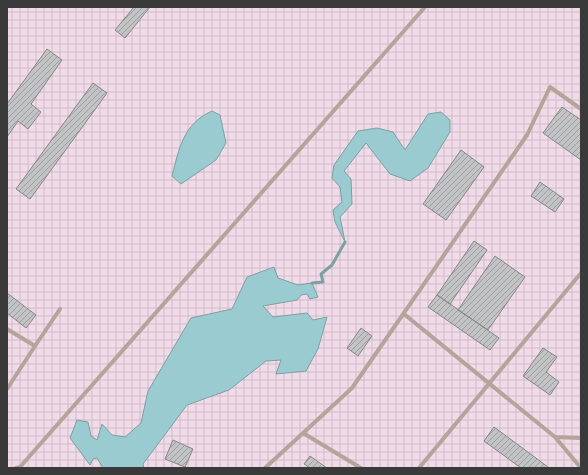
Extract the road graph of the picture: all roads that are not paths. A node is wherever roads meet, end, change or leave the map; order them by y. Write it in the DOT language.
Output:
graph roads {
  1 [pos="425,7"];
  2 [pos="581,109"];
  3 [pos="581,274"];
  4 [pos="60,308"];
  5 [pos="404,314"];
  6 [pos="7,329"];
  7 [pos="35,346"];
  8 [pos="489,383"];
  9 [pos="7,389"];
  10 [pos="304,433"];
  11 [pos="555,437"];
  12 [pos="581,438"];
  13 [pos="16,468"];
  14 [pos="265,468"];
  15 [pos="361,468"];
  16 [pos="419,468"];
  17 [pos="581,468"];
  1 -- 13 [label="lane"];
  2 -- 5 [label="lane"];
  3 -- 8 [label="lane"];
  4 -- 7 [label="lane"];
  5 -- 8 [label="lane"];
  5 -- 10 [label="lane"];
  6 -- 7 [label="lane"];
  7 -- 9 [label="lane"];
  8 -- 11 [label="lane"];
  8 -- 16 [label="lane"];
  10 -- 14 [label="lane"];
  10 -- 15 [label="lane"];
  11 -- 12 [label="lane"];
  11 -- 17 [label="lane"];
}
